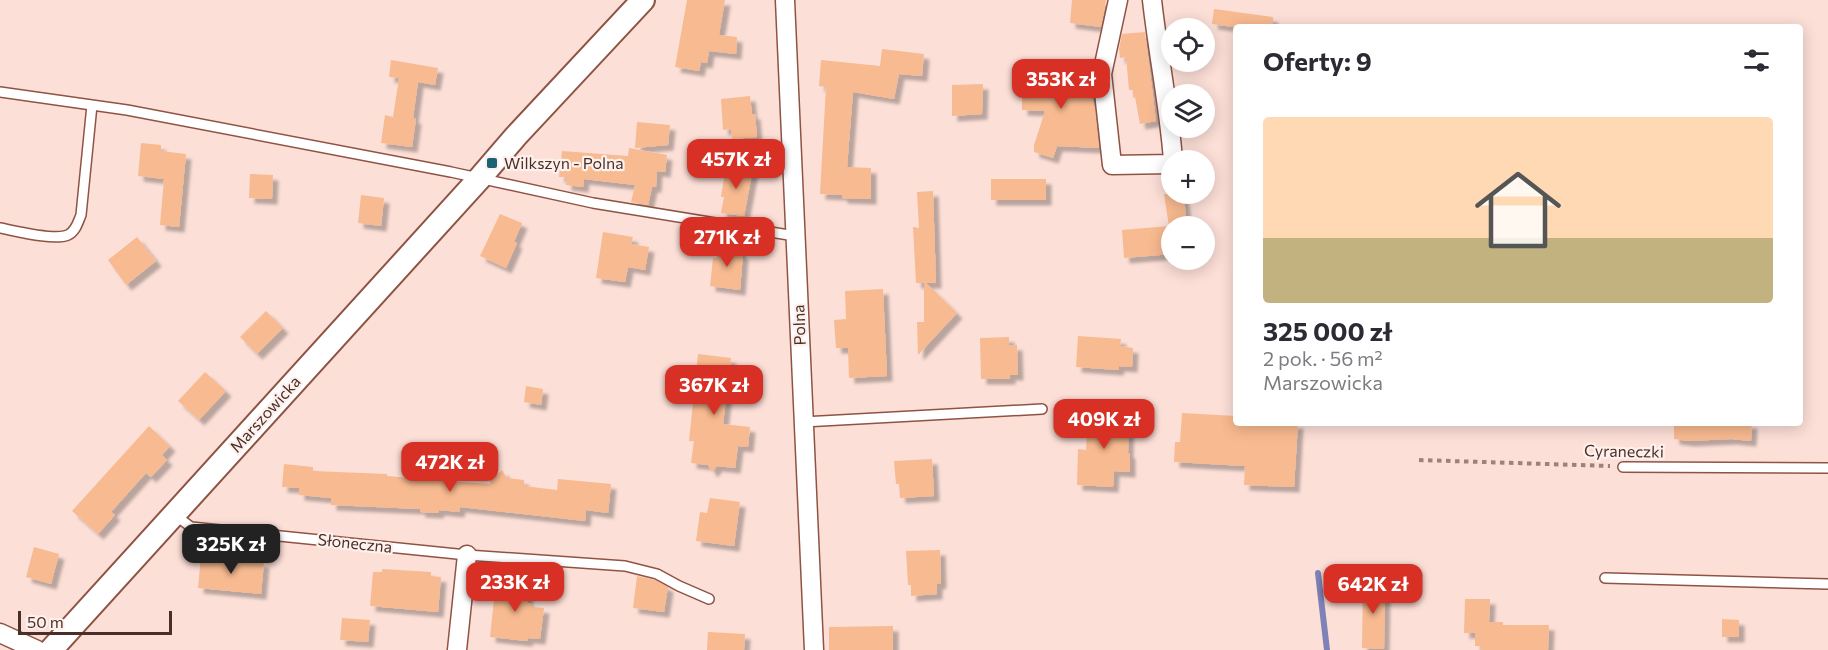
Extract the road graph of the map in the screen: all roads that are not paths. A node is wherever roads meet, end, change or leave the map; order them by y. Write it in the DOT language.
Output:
graph roads {
  1 [pos="643,0"];
  2 [pos="785,0"];
  3 [pos="1118,0"];
  4 [pos="1152,0"];
  5 [pos="0,92"];
  6 [pos="92,105"];
  7 [pos="1171,150"];
  8 [pos="1161,163"];
  9 [pos="479,179"];
  10 [pos="0,228"];
  11 [pos="795,236"];
  12 [pos="1042,408"];
  13 [pos="803,422"];
  14 [pos="1623,467"];
  15 [pos="1828,468"];
  16 [pos="175,515"];
  17 [pos="467,555"];
  18 [pos="1605,578"];
  19 [pos="1828,584"];
  20 [pos="709,599"];
  21 [pos="0,633"];
  22 [pos="37,650"];
  23 [pos="51,650"];
  24 [pos="457,650"];
  25 [pos="814,650"];
  1 -- 9 [label="street, Marszowicka"];
  2 -- 11 [label="street, Polna"];
  3 -- 8 [label="street"];
  4 -- 7 [label="street"];
  5 -- 6 [label="lane"];
  6 -- 9 [label="lane"];
  6 -- 10 [label="lane"];
  9 -- 11 [label="lane"];
  9 -- 16 [label="street, Marszowicka"];
  11 -- 13 [label="street, Polna"];
  12 -- 13 [label="lane"];
  13 -- 25 [label="street, Polna"];
  14 -- 15 [label="lane, Cyraneczki"];
  16 -- 17 [label="lane, Słoneczna"];
  16 -- 23 [label="street, Marszowicka"];
  17 -- 20 [label="lane, Słoneczna"];
  17 -- 24 [label="street"];
  18 -- 19 [label="lane"];
  21 -- 22 [label="street"];
}
